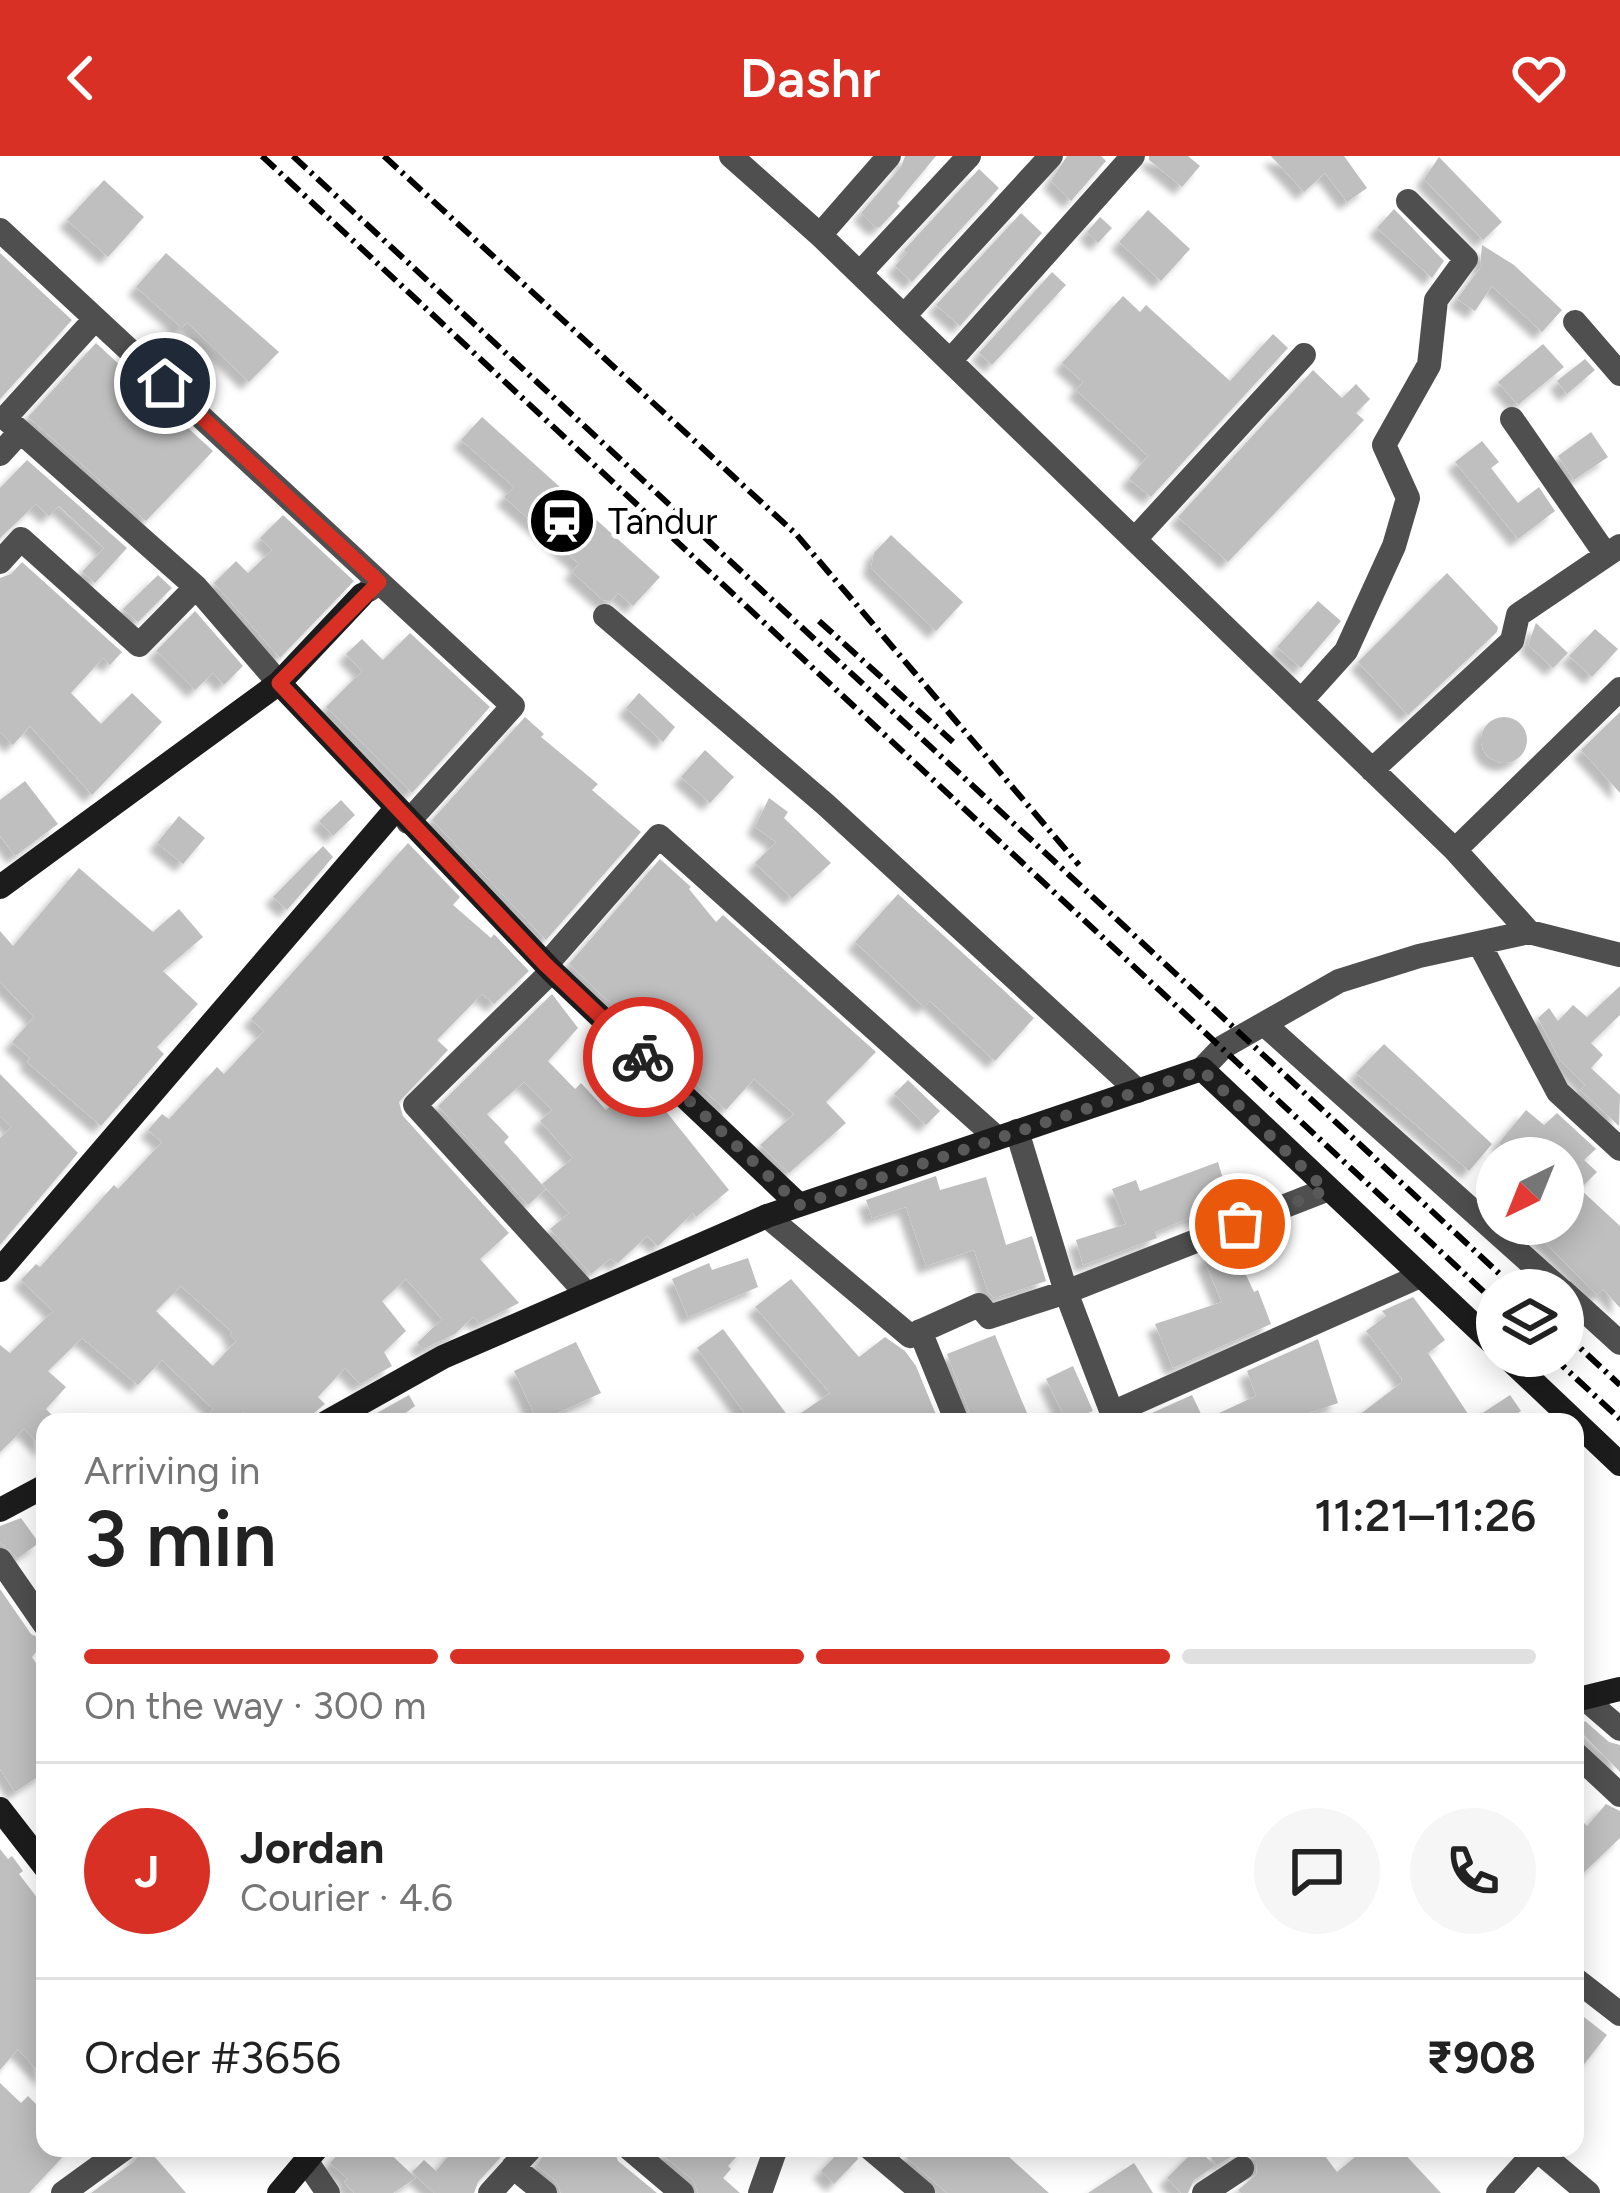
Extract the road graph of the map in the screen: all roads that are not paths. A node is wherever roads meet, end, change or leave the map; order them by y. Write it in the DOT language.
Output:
graph roads {
  1 [pos="731,156"];
  2 [pos="889,156"];
  3 [pos="969,156"];
  4 [pos="1052,156"];
  5 [pos="1133,156"];
  6 [pos="1408,201"];
  7 [pos="0,230"];
  8 [pos="820,235"];
  9 [pos="860,273"];
  10 [pos="904,316"];
  11 [pos="95,319"];
  12 [pos="1575,322"];
  13 [pos="1304,355"];
  14 [pos="950,361"];
  15 [pos="1620,374"];
  16 [pos="1512,419"];
  17 [pos="20,432"];
  18 [pos="0,454"];
  19 [pos="1135,539"];
  20 [pos="1613,550"];
  21 [pos="0,562"];
  22 [pos="196,587"];
  23 [pos="371,589"];
  24 [pos="605,616"];
  25 [pos="279,683"];
  26 [pos="1620,689"];
  27 [pos="1301,701"];
  28 [pos="1372,770"];
  29 [pos="401,816"];
  30 [pos="1455,850"];
  31 [pos="0,886"];
  32 [pos="1529,932"];
  33 [pos="1479,943"];
  34 [pos="1620,955"];
  35 [pos="549,968"];
  36 [pos="1264,1024"];
  37 [pos="1202,1070"];
  38 [pos="1138,1091"];
  39 [pos="1007,1135"];
  40 [pos="1620,1149"];
  41 [pos="1326,1190"];
  42 [pos="799,1205"];
  43 [pos="767,1216"];
  44 [pos="1537,1269"];
  45 [pos="0,1270"];
  46 [pos="1420,1276"];
  47 [pos="1066,1292"];
  48 [pos="586,1293"];
  49 [pos="1584,1310"];
  50 [pos="1476,1328"];
  51 [pos="920,1331"];
  52 [pos="1620,1342"];
  53 [pos="1528,1377"];
  54 [pos="343,1413"];
  55 [pos="953,1413"];
  56 [pos="1101,1413"];
  57 [pos="1113,1413"];
  58 [pos="1566,1413"];
  59 [pos="1584,1430"];
  60 [pos="1620,1464"];
  61 [pos="36,1491"];
  62 [pos="0,1510"];
  63 [pos="0,1560"];
  64 [pos="36,1611"];
  65 [pos="1620,1689"];
  66 [pos="1584,1698"];
  67 [pos="1584,1702"];
  68 [pos="1620,1729"];
  69 [pos="1584,1761"];
  70 [pos="1620,1795"];
  71 [pos="0,1809"];
  72 [pos="36,1855"];
  73 [pos="1584,1986"];
  74 [pos="1620,2014"];
  75 [pos="113,2157"];
  76 [pos="302,2157"];
  77 [pos="307,2157"];
  78 [pos="522,2157"];
  79 [pos="639,2157"];
  80 [pos="773,2157"];
  81 [pos="887,2157"];
  82 [pos="1529,2157"];
  83 [pos="1545,2157"];
  84 [pos="513,2167"];
  85 [pos="1242,2168"];
  86 [pos="63,2193"];
  87 [pos="279,2193"];
  88 [pos="328,2193"];
  89 [pos="490,2193"];
  90 [pos="545,2193"];
  91 [pos="682,2193"];
  92 [pos="760,2193"];
  93 [pos="923,2193"];
  94 [pos="1204,2193"];
  95 [pos="1498,2193"];
  96 [pos="1588,2193"];
  1 -- 8 [label="street"];
  2 -- 8 [label="street"];
  3 -- 9 [label="street"];
  4 -- 10 [label="street"];
  5 -- 14 [label="street"];
  6 -- 27 [label="street"];
  7 -- 11 [label="street"];
  8 -- 9 [label="street"];
  9 -- 10 [label="street"];
  10 -- 14 [label="street"];
  11 -- 17 [label="street"];
  11 -- 23 [label="street"];
  12 -- 15 [label="street"];
  13 -- 19 [label="street"];
  14 -- 19 [label="street"];
  16 -- 20 [label="street"];
  17 -- 18 [label="street"];
  17 -- 22 [label="street"];
  19 -- 27 [label="street"];
  20 -- 28 [label="street"];
  21 -- 22 [label="street"];
  22 -- 25 [label="street"];
  23 -- 25 [label="street"];
  23 -- 29 [label="street"];
  24 -- 38 [label="street"];
  25 -- 29 [label="street"];
  25 -- 31 [label="street"];
  26 -- 30 [label="street"];
  27 -- 28 [label="street"];
  28 -- 30 [label="street"];
  29 -- 35 [label="street"];
  29 -- 45 [label="street"];
  30 -- 32 [label="street"];
  32 -- 33 [label="street"];
  32 -- 34 [label="street"];
  33 -- 36 [label="street"];
  33 -- 40 [label="street"];
  35 -- 39 [label="street"];
  35 -- 42 [label="street"];
  35 -- 48 [label="street"];
  36 -- 37 [label="street"];
  36 -- 44 [label="street"];
  37 -- 38 [label="street"];
  37 -- 41 [label="street"];
  38 -- 39 [label="street"];
  39 -- 42 [label="street"];
  39 -- 47 [label="street"];
  41 -- 46 [label="street"];
  41 -- 47 [label="street"];
  42 -- 43 [label="street"];
  43 -- 48 [label="street"];
  43 -- 51 [label="street"];
  46 -- 50 [label="street"];
  46 -- 57 [label="street"];
  47 -- 51 [label="street"];
  47 -- 56 [label="street"];
  48 -- 54 [label="street"];
  49 -- 52 [label="street"];
  51 -- 55 [label="street"];
  53 -- 58 [label="street"];
  59 -- 60 [label="street"];
  61 -- 62 [label="street"];
  63 -- 64 [label="street"];
  65 -- 66 [label="street"];
  67 -- 68 [label="street"];
  69 -- 70 [label="street"];
  71 -- 72 [label="street"];
  73 -- 74 [label="street"];
  75 -- 86 [label="street"];
  76 -- 87 [label="street"];
  77 -- 88 [label="street"];
  78 -- 84 [label="street"];
  79 -- 91 [label="street"];
  80 -- 92 [label="street"];
  81 -- 93 [label="street"];
  82 -- 95 [label="street"];
  83 -- 96 [label="street"];
  84 -- 89 [label="street"];
  84 -- 90 [label="street"];
  85 -- 94 [label="street"];
}
